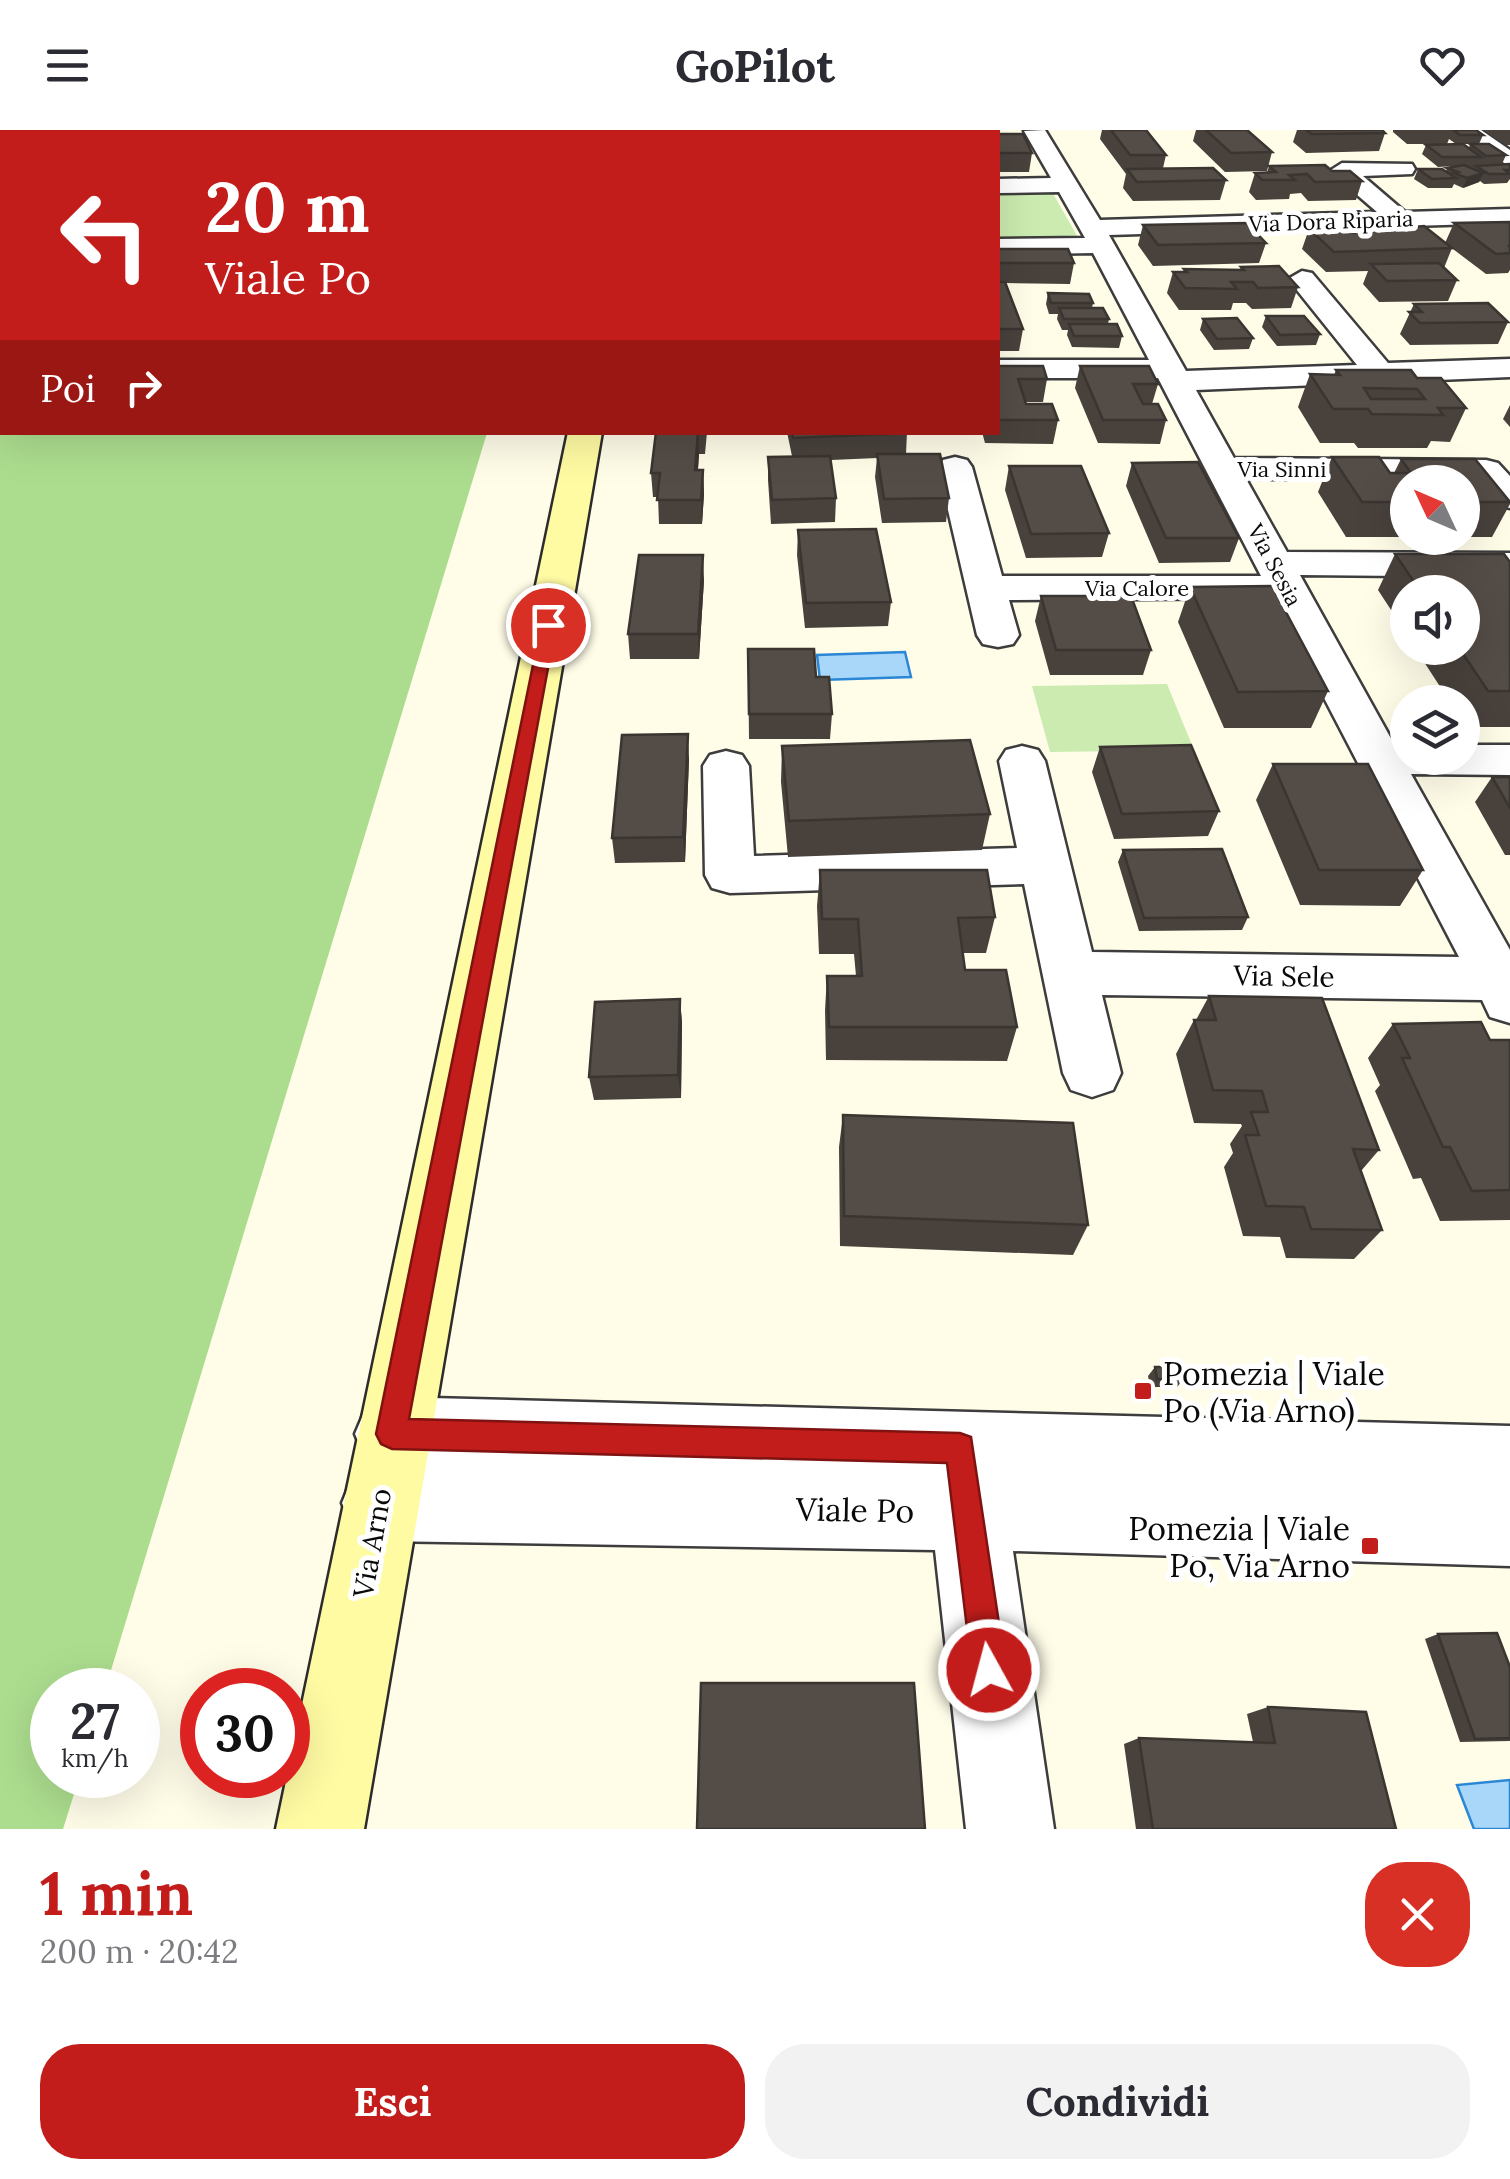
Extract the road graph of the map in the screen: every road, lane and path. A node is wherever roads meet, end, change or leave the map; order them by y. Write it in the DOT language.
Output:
graph roads {
  1 [pos="1467,130"];
  2 [pos="1034,131"];
  3 [pos="1510,160"];
  4 [pos="1404,169"];
  5 [pos="1067,185"];
  6 [pos="1000,186"];
  7 [pos="1510,216"];
  8 [pos="1399,219"];
  9 [pos="1098,237"];
  10 [pos="1000,247"];
  11 [pos="1302,279"];
  12 [pos="1510,368"];
  13 [pos="1000,369"];
  14 [pos="1380,373"];
  15 [pos="1172,375"];
  16 [pos="583,435"];
  17 [pos="955,467"];
  18 [pos="1223,468"];
  19 [pos="1510,497"];
  20 [pos="1510,565"];
  21 [pos="1281,576"];
  22 [pos="986,588"];
  23 [pos="998,635"];
  24 [pos="1379,759"];
  25 [pos="1022,760"];
  26 [pos="1510,760"];
  27 [pos="726,766"];
  28 [pos="1046,865"];
  29 [pos="1070,973"];
  30 [pos="1504,990"];
  31 [pos="1092,1072"];
  32 [pos="1510,1463"];
  33 [pos="386,1468"];
  34 [pos="964,1480"];
  35 [pos="1510,1528"];
  36 [pos="320,1829"];
  37 [pos="1010,1829"];
  1 -- 3 [label="street"];
  2 -- 5 [label="street, Via Sesia"];
  4 -- 8 [label="street"];
  5 -- 6 [label="street"];
  5 -- 9 [label="street, Via Sesia"];
  7 -- 8 [label="street, Via Dora Riparia"];
  8 -- 9 [label="street, Via Dora Riparia"];
  9 -- 10 [label="street, Via Dora Riparia"];
  9 -- 15 [label="street, Via Sesia"];
  11 -- 14 [label="street"];
  12 -- 14 [label="street"];
  13 -- 15 [label="street"];
  14 -- 15 [label="street"];
  15 -- 18 [label="street, Via Sesia"];
  16 -- 33 [label="street, Via Arno"];
  17 -- 22 [label="street"];
  18 -- 19 [label="street, Via Sinni"];
  18 -- 21 [label="street, Via Sesia"];
  20 -- 21 [label="street, Via Calore"];
  21 -- 22 [label="street, Via Calore"];
  21 -- 24 [label="street, Via Sesia"];
  22 -- 23 [label="street"];
  24 -- 26 [label="street"];
  24 -- 30 [label="street, Via Sesia"];
  25 -- 28 [label="street"];
  27 -- 28 [label="street"];
  28 -- 29 [label="street"];
  29 -- 30 [label="street, Via Sele"];
  29 -- 31 [label="street"];
  32 -- 34 [label="street, Viale Po"];
  33 -- 34 [label="street, Viale Po"];
  33 -- 36 [label="street, Via Arno"];
  34 -- 35 [label="street, Viale Po"];
  34 -- 37 [label="street"];
}
